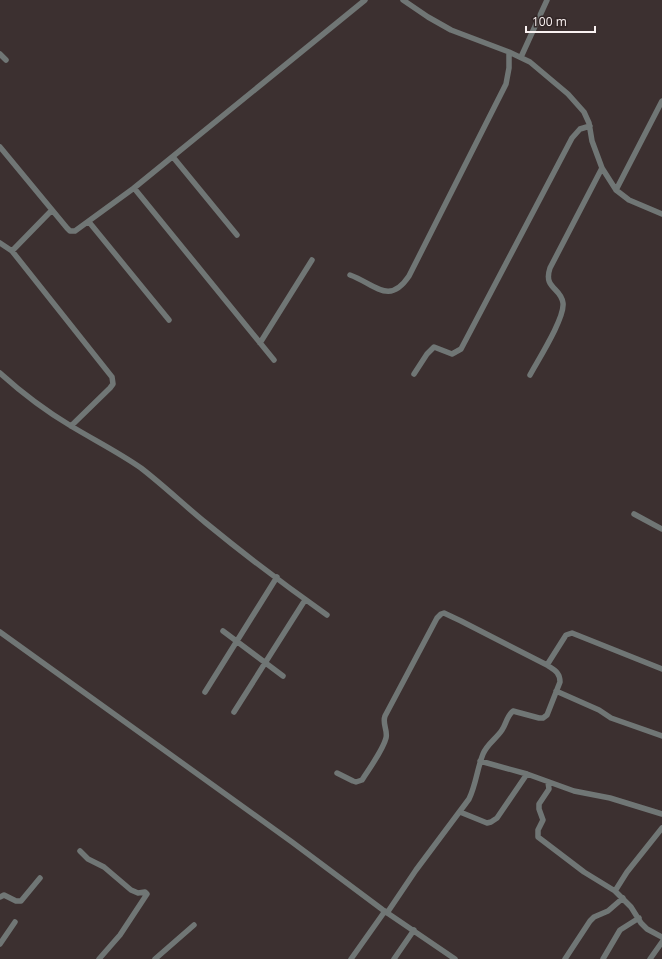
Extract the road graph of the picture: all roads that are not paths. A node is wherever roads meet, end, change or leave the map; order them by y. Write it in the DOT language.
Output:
graph roads {
  1 [pos="366,0"];
  2 [pos="403,0"];
  3 [pos="547,0"];
  4 [pos="509,52"];
  5 [pos="0,54"];
  6 [pos="520,57"];
  7 [pos="6,60"];
  8 [pos="662,101"];
  9 [pos="590,126"];
  10 [pos="0,146"];
  11 [pos="172,157"];
  12 [pos="602,168"];
  13 [pos="134,188"];
  14 [pos="616,190"];
  15 [pos="52,211"];
  16 [pos="662,214"];
  17 [pos="89,222"];
  18 [pos="237,235"];
  19 [pos="0,243"];
  20 [pos="12,251"];
  21 [pos="312,260"];
  22 [pos="350,275"];
  23 [pos="169,320"];
  24 [pos="260,342"];
  25 [pos="274,360"];
  26 [pos="414,374"];
  27 [pos="530,375"];
  28 [pos="1,376"];
  29 [pos="71,426"];
  30 [pos="634,514"];
  31 [pos="662,529"];
  32 [pos="277,577"];
  33 [pos="305,600"];
  34 [pos="327,615"];
  35 [pos="223,631"];
  36 [pos="0,632"];
  37 [pos="237,641"];
  38 [pos="265,662"];
  39 [pos="547,665"];
  40 [pos="662,669"];
  41 [pos="283,676"];
  42 [pos="556,691"];
  43 [pos="205,692"];
  44 [pos="234,712"];
  45 [pos="662,736"];
  46 [pos="480,761"];
  47 [pos="337,773"];
  48 [pos="527,774"];
  49 [pos="548,782"];
  50 [pos="460,812"];
  51 [pos="662,814"];
  52 [pos="662,828"];
  53 [pos="80,851"];
  54 [pos="40,878"];
  55 [pos="615,891"];
  56 [pos="0,897"];
  57 [pos="623,898"];
  58 [pos="386,912"];
  59 [pos="639,918"];
  60 [pos="15,922"];
  61 [pos="194,925"];
  62 [pos="414,930"];
  63 [pos="662,937"];
  64 [pos="662,942"];
  65 [pos="0,944"];
  66 [pos="99,959"];
  67 [pos="155,959"];
  68 [pos="351,959"];
  69 [pos="394,959"];
  70 [pos="455,959"];
  71 [pos="565,959"];
  72 [pos="603,959"];
  73 [pos="650,959"];
  1 -- 11 [label="street"];
  2 -- 4 [label="street"];
  3 -- 6 [label="street"];
  4 -- 6 [label="street"];
  4 -- 22 [label="street"];
  5 -- 7 [label="street"];
  6 -- 9 [label="street"];
  8 -- 14 [label="street"];
  9 -- 12 [label="street"];
  9 -- 26 [label="street"];
  10 -- 15 [label="street"];
  11 -- 13 [label="street"];
  11 -- 18 [label="street"];
  12 -- 14 [label="street"];
  12 -- 27 [label="street"];
  13 -- 17 [label="street"];
  13 -- 24 [label="street"];
  14 -- 16 [label="street"];
  15 -- 17 [label="street"];
  15 -- 20 [label="street"];
  17 -- 23 [label="street"];
  19 -- 20 [label="street"];
  20 -- 29 [label="street"];
  21 -- 24 [label="street"];
  24 -- 25 [label="street"];
  28 -- 29 [label="street"];
  29 -- 32 [label="street"];
  30 -- 31 [label="street"];
  32 -- 33 [label="street"];
  32 -- 37 [label="street"];
  33 -- 34 [label="street"];
  33 -- 38 [label="street"];
  35 -- 37 [label="street"];
  36 -- 58 [label="street"];
  37 -- 38 [label="street"];
  37 -- 43 [label="street"];
  38 -- 41 [label="street"];
  38 -- 44 [label="street"];
  39 -- 40 [label="street"];
  39 -- 42 [label="street"];
  39 -- 47 [label="street"];
  42 -- 45 [label="street"];
  42 -- 46 [label="street"];
  46 -- 48 [label="street"];
  46 -- 50 [label="street"];
  48 -- 49 [label="street"];
  48 -- 50 [label="street"];
  49 -- 51 [label="street"];
  49 -- 55 [label="street"];
  50 -- 58 [label="street"];
  52 -- 55 [label="street"];
  53 -- 66 [label="street"];
  54 -- 56 [label="street"];
  55 -- 57 [label="street"];
  57 -- 59 [label="street"];
  57 -- 71 [label="street"];
  58 -- 62 [label="street"];
  58 -- 68 [label="street"];
  59 -- 63 [label="street"];
  59 -- 72 [label="street"];
  60 -- 65 [label="street"];
  61 -- 67 [label="street"];
  62 -- 69 [label="street"];
  62 -- 70 [label="street"];
  64 -- 73 [label="street"];
}
